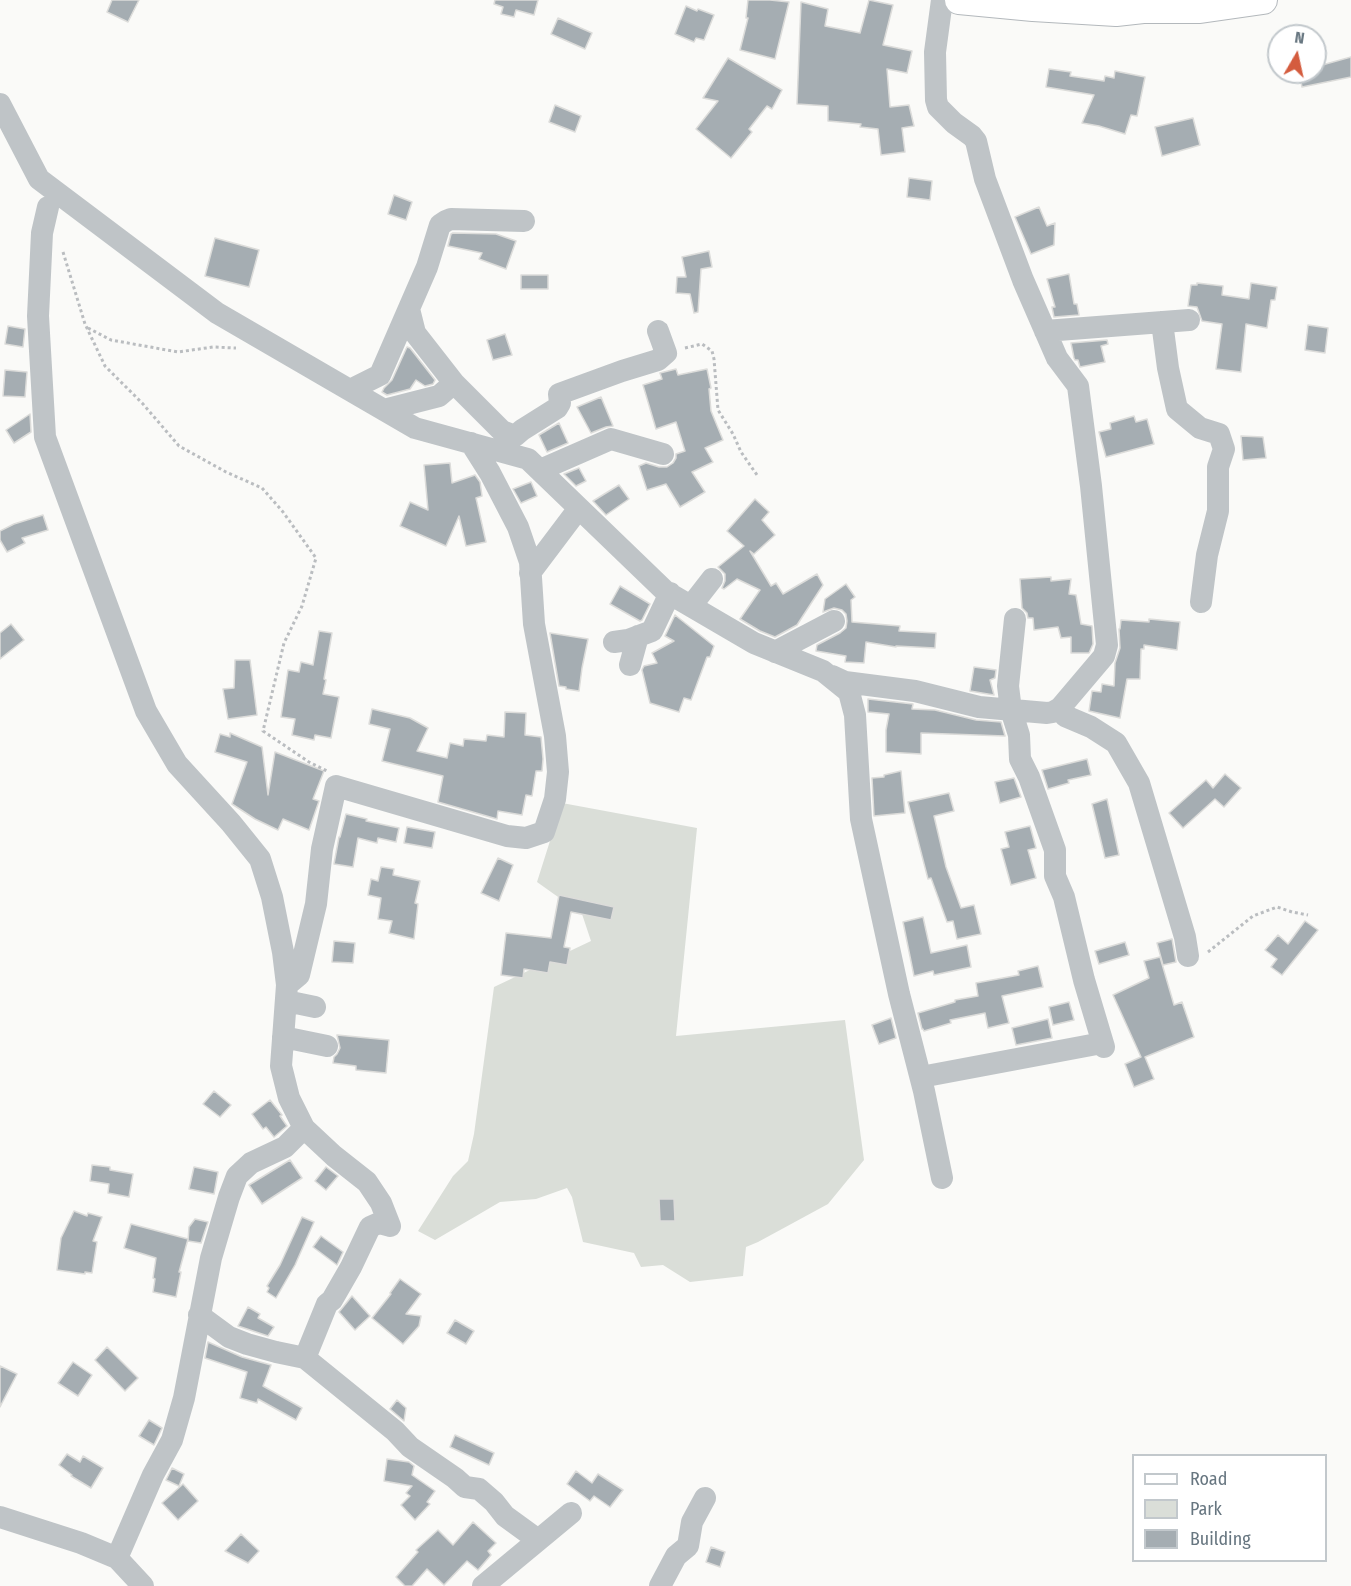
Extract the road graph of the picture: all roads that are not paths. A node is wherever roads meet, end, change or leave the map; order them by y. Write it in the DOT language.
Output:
graph roads {
  1 [pos="942,0"];
  2 [pos="959,0"];
  3 [pos="1263,0"];
  4 [pos="1180,5"];
  5 [pos="0,104"];
  6 [pos="48,207"];
  7 [pos="524,221"];
  8 [pos="408,309"];
  9 [pos="1189,320"];
  10 [pos="1162,322"];
  11 [pos="658,331"];
  12 [pos="1046,331"];
  13 [pos="454,383"];
  14 [pos="350,390"];
  15 [pos="384,410"];
  16 [pos="518,433"];
  17 [pos="471,443"];
  18 [pos="662,448"];
  19 [pos="533,464"];
  20 [pos="579,508"];
  21 [pos="530,573"];
  22 [pos="712,579"];
  23 [pos="670,593"];
  24 [pos="1201,602"];
  25 [pos="691,606"];
  26 [pos="1015,619"];
  27 [pos="834,621"];
  28 [pos="638,636"];
  29 [pos="614,642"];
  30 [pos="775,652"];
  31 [pos="630,665"];
  32 [pos="823,671"];
  33 [pos="1060,708"];
  34 [pos="1011,710"];
  35 [pos="1188,956"];
  36 [pos="287,993"];
  37 [pos="315,1007"];
  38 [pos="284,1037"];
  39 [pos="327,1046"];
  40 [pos="921,1077"];
  41 [pos="304,1128"];
  42 [pos="942,1178"];
  43 [pos="199,1316"];
  44 [pos="305,1358"];
  45 [pos="705,1498"];
  46 [pos="571,1513"];
  47 [pos="0,1517"];
  48 [pos="538,1540"];
  49 [pos="117,1558"];
  50 [pos="143,1586"];
  51 [pos="483,1586"];
  52 [pos="660,1586"];
  1 -- 12 [label="street"];
  2 -- 4 [label="main road"];
  3 -- 4 [label="main road"];
  5 -- 14 [label="street"];
  6 -- 36 [label="street"];
  7 -- 8 [label="street"];
  8 -- 13 [label="street"];
  8 -- 14 [label="street"];
  9 -- 10 [label="street"];
  10 -- 12 [label="street"];
  10 -- 24 [label="street"];
  11 -- 16 [label="street"];
  12 -- 33 [label="street"];
  13 -- 15 [label="street"];
  13 -- 16 [label="street"];
  14 -- 15 [label="street"];
  15 -- 17 [label="street"];
  16 -- 19 [label="street"];
  17 -- 19 [label="street"];
  17 -- 21 [label="street"];
  18 -- 19 [label="street"];
  19 -- 20 [label="street"];
  20 -- 21 [label="street"];
  20 -- 23 [label="street"];
  21 -- 36 [label="street"];
  22 -- 25 [label="street"];
  23 -- 25 [label="street"];
  23 -- 28 [label="street"];
  25 -- 30 [label="street"];
  26 -- 34 [label="street"];
  27 -- 30 [label="street"];
  28 -- 29 [label="street"];
  28 -- 31 [label="street"];
  30 -- 32 [label="street"];
  32 -- 34 [label="street"];
  32 -- 40 [label="street"];
  33 -- 34 [label="street"];
  33 -- 35 [label="street"];
  34 -- 40 [label="street"];
  36 -- 37 [label="street"];
  36 -- 38 [label="street"];
  38 -- 39 [label="street"];
  38 -- 41 [label="street"];
  40 -- 42 [label="street"];
  41 -- 43 [label="street"];
  41 -- 44 [label="street"];
  43 -- 44 [label="street"];
  43 -- 49 [label="street"];
  44 -- 48 [label="street"];
  45 -- 52 [label="street"];
  46 -- 48 [label="street"];
  47 -- 49 [label="street"];
  48 -- 51 [label="street"];
  49 -- 50 [label="street"];
}
